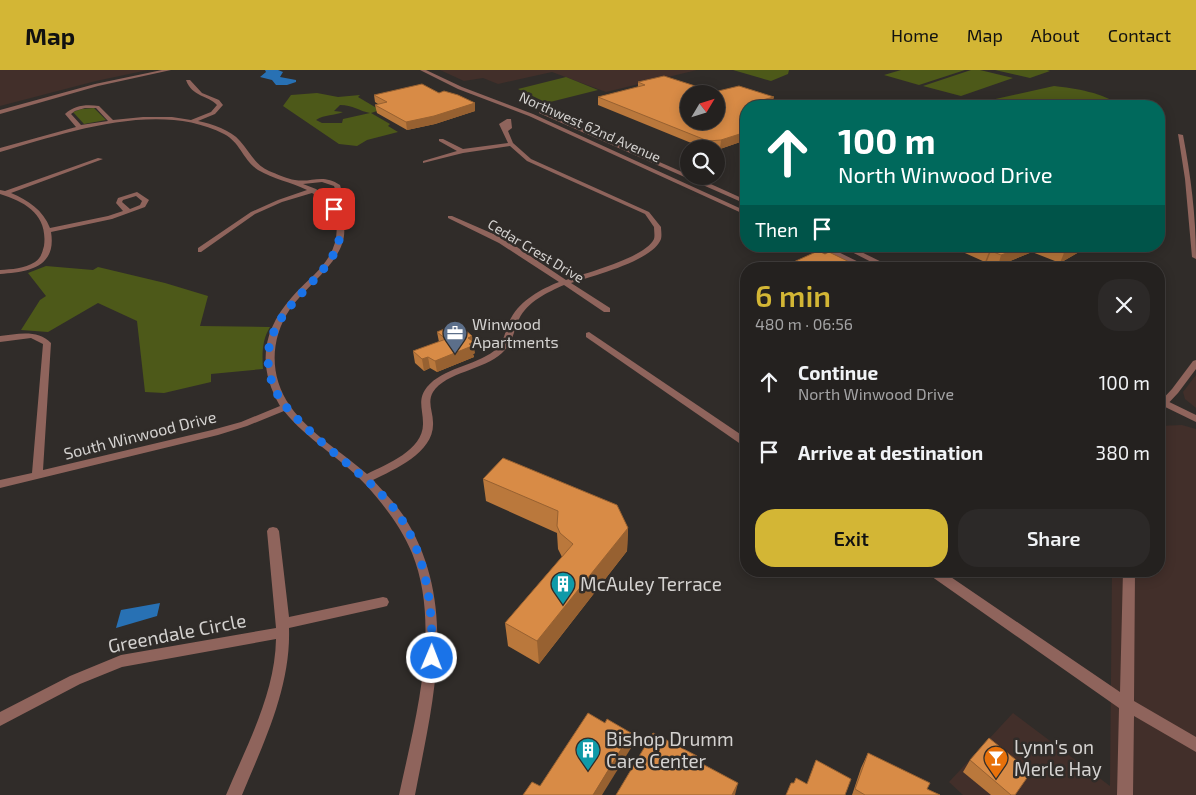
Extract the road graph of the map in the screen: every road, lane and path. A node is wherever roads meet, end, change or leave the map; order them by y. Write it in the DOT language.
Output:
graph roads {
  1 [pos="148,70"];
  2 [pos="169,70"];
  3 [pos="422,70"];
  4 [pos="436,70"];
  5 [pos="188,81"];
  6 [pos="0,107"];
  7 [pos="0,112"];
  8 [pos="112,122"];
  9 [pos="192,122"];
  10 [pos="79,127"];
  11 [pos="506,130"];
  12 [pos="1180,136"];
  13 [pos="441,140"];
  14 [pos="510,144"];
  15 [pos="0,150"];
  16 [pos="462,152"];
  17 [pos="100,159"];
  18 [pos="425,162"];
  19 [pos="296,182"];
  20 [pos="314,190"];
  21 [pos="3,193"];
  22 [pos="740,199"];
  23 [pos="328,202"];
  24 [pos="740,210"];
  25 [pos="127,212"];
  26 [pos="450,217"];
  27 [pos="1194,220"];
  28 [pos="49,230"];
  29 [pos="201,250"];
  30 [pos="833,252"];
  31 [pos="856,252"];
  32 [pos="1196,257"];
  33 [pos="854,262"];
  34 [pos="877,262"];
  35 [pos="0,272"];
  36 [pos="565,282"];
  37 [pos="607,310"];
  38 [pos="589,335"];
  39 [pos="0,339"];
  40 [pos="1196,363"];
  41 [pos="1165,398"];
  42 [pos="1165,406"];
  43 [pos="285,407"];
  44 [pos="1196,419"];
  45 [pos="740,439"];
  46 [pos="37,475"];
  47 [pos="366,480"];
  48 [pos="0,484"];
  49 [pos="273,531"];
  50 [pos="941,577"];
  51 [pos="1129,577"];
  52 [pos="383,602"];
  53 [pos="282,628"];
  54 [pos="1127,705"];
  55 [pos="0,719"];
  56 [pos="1196,745"];
  57 [pos="234,795"];
  58 [pos="407,795"];
  59 [pos="1125,795"];
  1 -- 6 [label="street"];
  2 -- 7 [label="street"];
  3 -- 24 [label="street, Northwest 62nd Avenue"];
  4 -- 22 [label="street, Northwest 62nd Avenue"];
  5 -- 9 [label="street"];
  8 -- 9 [label="street"];
  8 -- 10 [label="street"];
  8 -- 10 [label="street"];
  9 -- 19 [label="street"];
  10 -- 15 [label="street"];
  11 -- 14 [label="street"];
  12 -- 27 [label="street"];
  13 -- 16 [label="street"];
  14 -- 16 [label="street"];
  14 -- 36 [label="street"];
  16 -- 18 [label="street"];
  17 -- 21 [label="street"];
  19 -- 20 [label="street"];
  19 -- 23 [label="street"];
  20 -- 23 [label="street"];
  20 -- 29 [label="street"];
  21 -- 28 [label="street"];
  23 -- 43 [label="street"];
  25 -- 28 [label="street"];
  26 -- 36 [label="street, Cedar Crest Drive"];
  27 -- 32 [label="street"];
  28 -- 35 [label="street"];
  30 -- 33 [label="street"];
  31 -- 34 [label="street"];
  36 -- 37 [label="street, Cedar Crest Drive"];
  36 -- 47 [label="street"];
  38 -- 45 [label="street"];
  39 -- 46 [label="street"];
  40 -- 41 [label="street"];
  42 -- 44 [label="street"];
  43 -- 46 [label="street, South Winwood Drive"];
  43 -- 47 [label="street"];
  46 -- 48 [label="street, South Winwood Drive"];
  47 -- 58 [label="street"];
  49 -- 53 [label="street"];
  50 -- 54 [label="street"];
  51 -- 54 [label="street"];
  52 -- 53 [label="street, Greendale Circle"];
  53 -- 55 [label="street, Greendale Circle"];
  53 -- 57 [label="street"];
  54 -- 56 [label="street"];
  54 -- 59 [label="street"];
}
